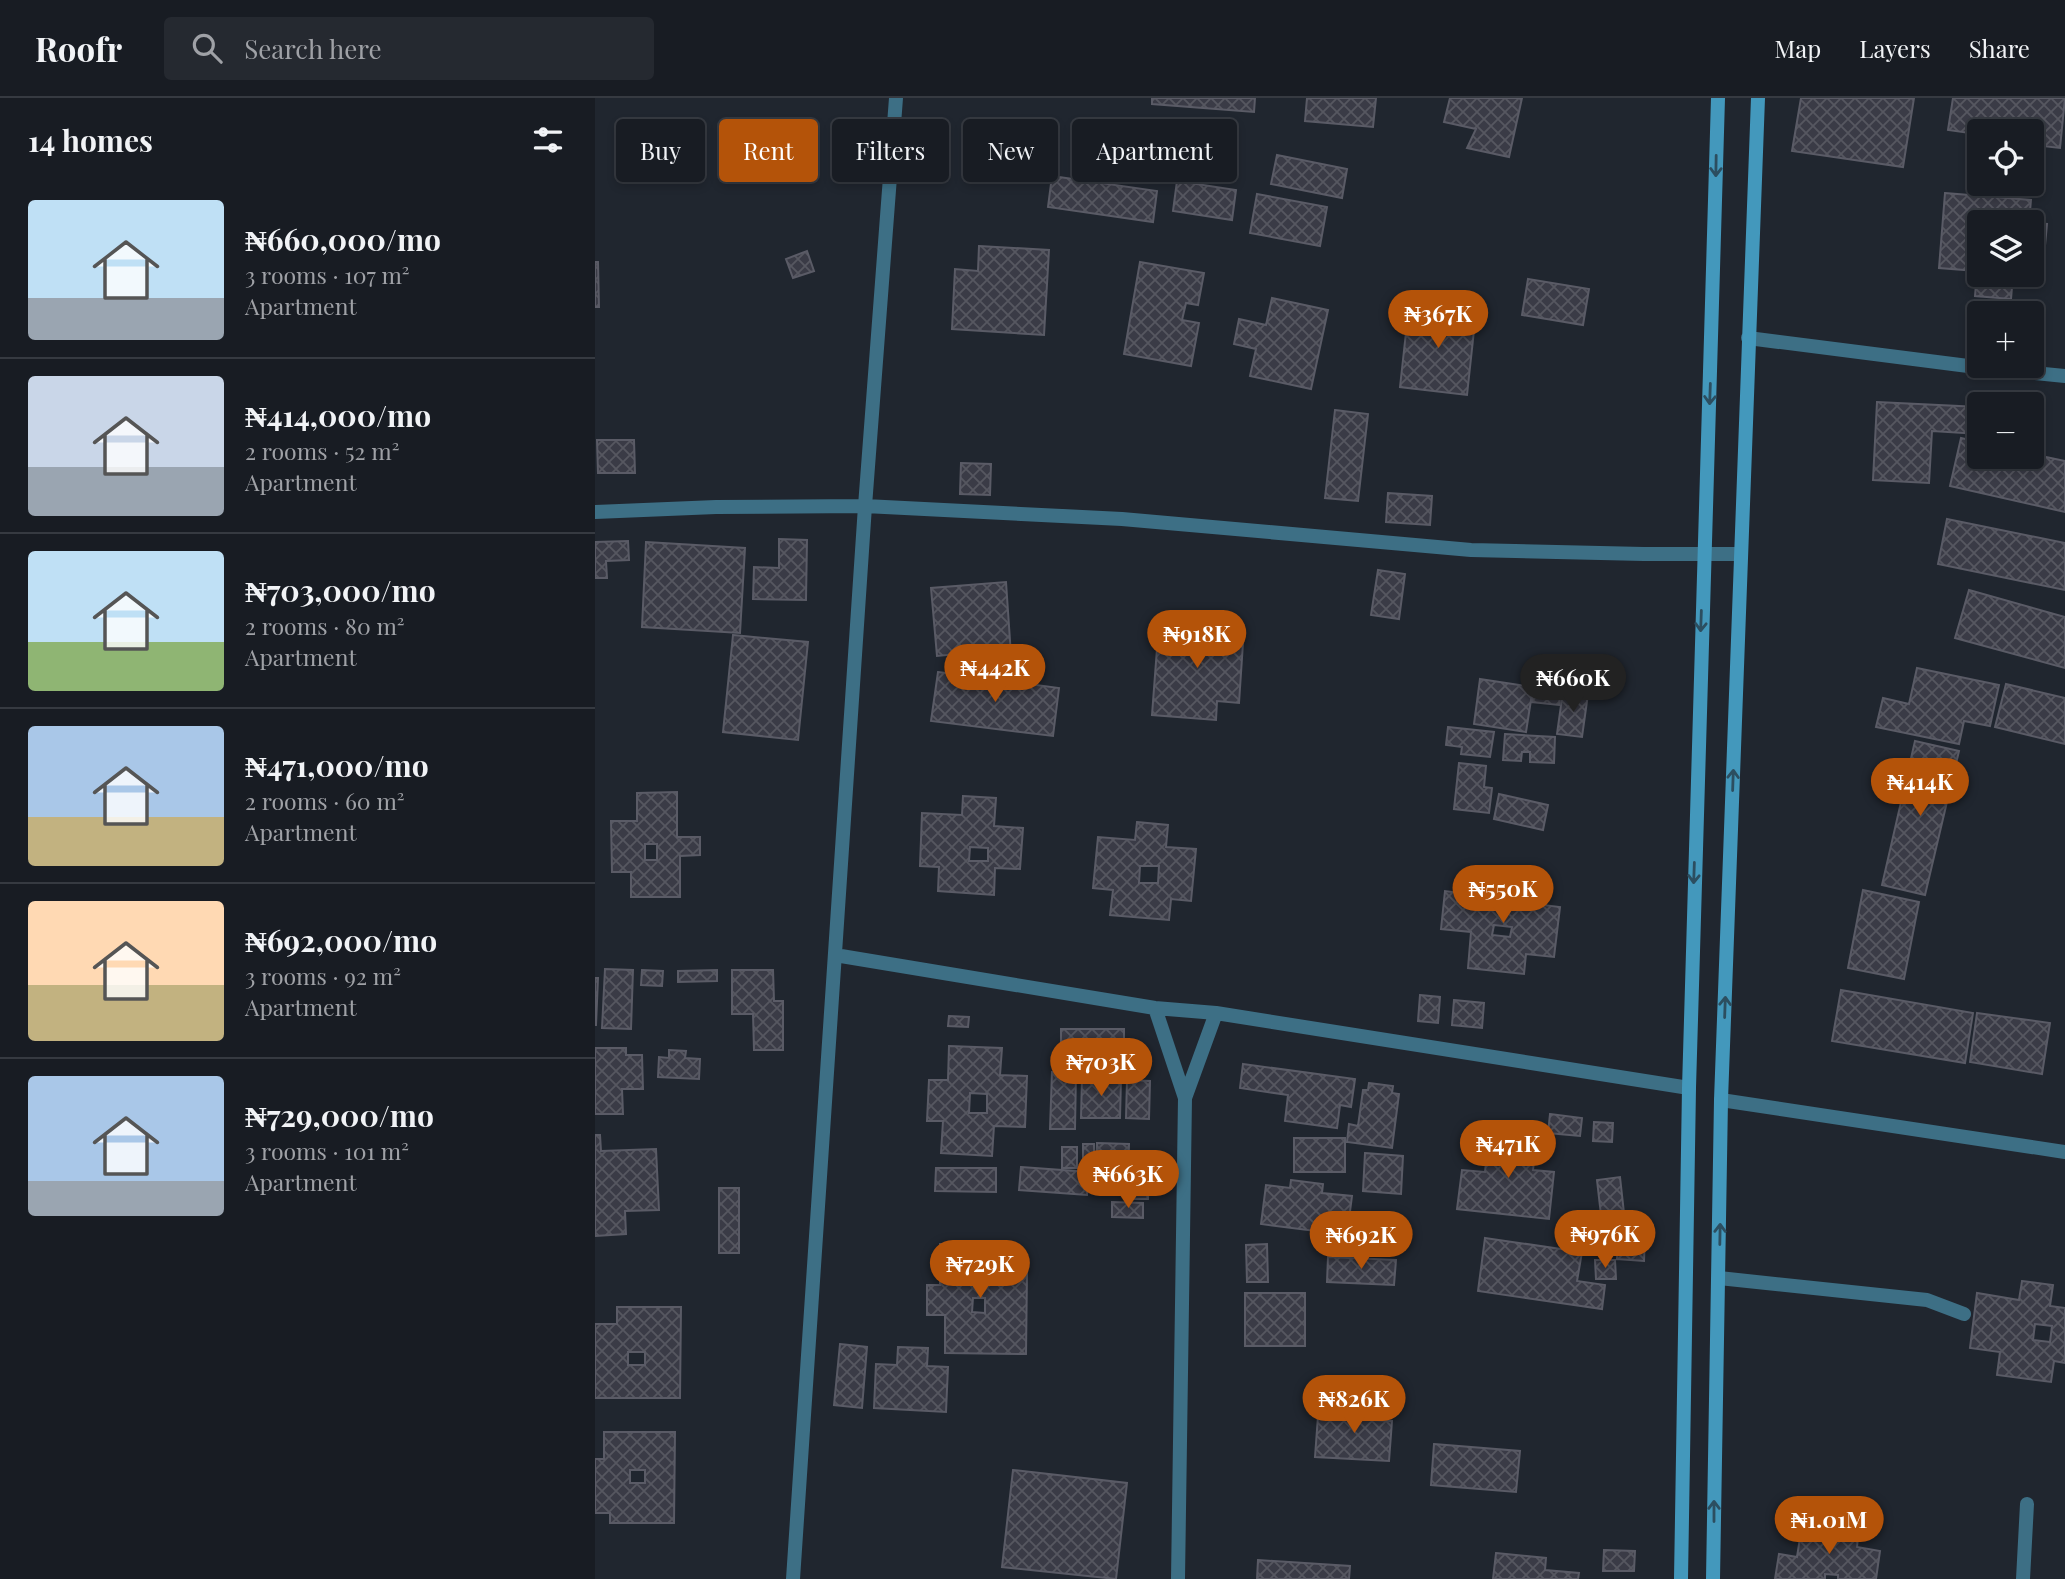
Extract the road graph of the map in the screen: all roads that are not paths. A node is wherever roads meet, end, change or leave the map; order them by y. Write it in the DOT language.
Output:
graph roads {
  1 [pos="896,98"];
  2 [pos="1718,98"];
  3 [pos="1758,98"];
  4 [pos="1748,338"];
  5 [pos="2065,376"];
  6 [pos="865,506"];
  7 [pos="595,512"];
  8 [pos="1703,554"];
  9 [pos="1741,554"];
  10 [pos="835,955"];
  11 [pos="1155,1008"];
  12 [pos="1216,1013"];
  13 [pos="1689,1088"];
  14 [pos="1185,1098"];
  15 [pos="1721,1100"];
  16 [pos="2065,1152"];
  17 [pos="1719,1278"];
  18 [pos="1963,1314"];
  19 [pos="2027,1504"];
  20 [pos="793,1579"];
  21 [pos="1178,1579"];
  22 [pos="1681,1579"];
  23 [pos="1713,1579"];
  24 [pos="2023,1579"];
  1 -- 6 [label="street"];
  2 -- 8 [label="street, one-way"];
  3 -- 4 [label="street"];
  4 -- 5 [label="street"];
  4 -- 9 [label="street"];
  6 -- 7 [label="street"];
  6 -- 8 [label="street"];
  6 -- 10 [label="street"];
  8 -- 9 [label="street"];
  8 -- 13 [label="street, one-way"];
  15 -- 9 [label="street, one-way"];
  10 -- 11 [label="street"];
  10 -- 20 [label="street"];
  11 -- 12 [label="street"];
  11 -- 14 [label="street"];
  12 -- 13 [label="street"];
  12 -- 14 [label="street"];
  13 -- 22 [label="street"];
  14 -- 21 [label="street"];
  15 -- 16 [label="street"];
  17 -- 15 [label="street, one-way"];
  17 -- 18 [label="street"];
  23 -- 17 [label="street, one-way"];
  19 -- 24 [label="street"];
}
